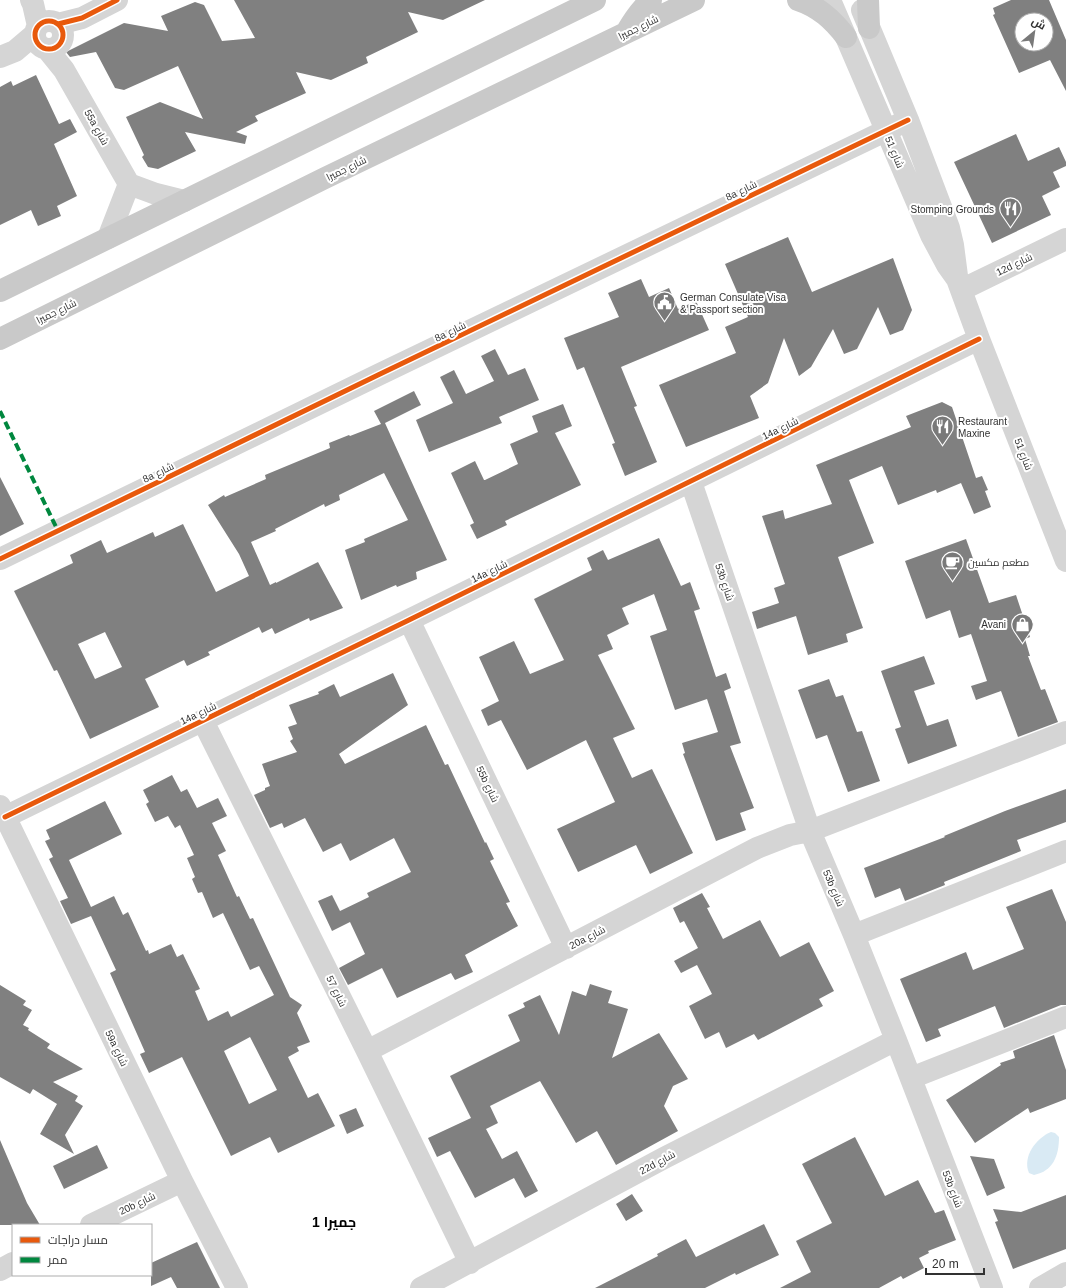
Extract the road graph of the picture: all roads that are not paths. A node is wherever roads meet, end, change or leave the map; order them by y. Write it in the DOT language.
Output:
graph roads {
  1 [pos="117,0"];
  2 [pos="595,0"];
  3 [pos="651,0"];
  4 [pos="694,0"];
  5 [pos="798,0"];
  6 [pos="830,0"];
  7 [pos="857,0"];
  8 [pos="868,0"];
  9 [pos="32,2"];
  10 [pos="869,28"];
  11 [pos="626,32"];
  12 [pos="49,35"];
  13 [pos="846,37"];
  14 [pos="7,54"];
  15 [pos="908,120"];
  16 [pos="886,131"];
  17 [pos="129,184"];
  18 [pos="184,201"];
  19 [pos="108,238"];
  20 [pos="1066,239"];
  21 [pos="959,284"];
  22 [pos="0,291"];
  23 [pos="0,339"];
  24 [pos="979,340"];
  25 [pos="691,482"];
  26 [pos="0,559"];
  27 [pos="1066,561"];
  28 [pos="409,620"];
  29 [pos="203,721"];
  30 [pos="1066,732"];
  31 [pos="3,811"];
  32 [pos="810,831"];
  33 [pos="1066,851"];
  34 [pos="854,935"];
  35 [pos="566,948"];
  36 [pos="1066,1017"];
  37 [pos="896,1040"];
  38 [pos="367,1051"];
  39 [pos="911,1078"];
  40 [pos="182,1181"];
  41 [pos="93,1224"];
  42 [pos="470,1263"];
  43 [pos="12,1264"];
  44 [pos="0,1270"];
  45 [pos="1066,1273"];
  46 [pos="237,1288"];
  47 [pos="421,1288"];
  48 [pos="992,1288"];
  49 [pos="1040,1288"];
  1 -- 12 [label="street"];
  2 -- 18 [label="main road"];
  3 -- 11 [label="main road"];
  4 -- 11 [label="main road, شارع جميرا"];
  5 -- 13 [label="main road"];
  6 -- 13 [label="street, شارع 51"];
  7 -- 10 [label="street, شارع 51"];
  8 -- 10 [label="main road"];
  9 -- 12 [label="street, 55a شارع"];
  10 -- 15 [label="street, شارع 51"];
  11 -- 23 [label="main road, شارع جميرا"];
  12 -- 14 [label="street"];
  12 -- 17 [label="street, 55a شارع"];
  13 -- 16 [label="street, شارع 51"];
  15 -- 16 [label="street, 8a شارع"];
  15 -- 21 [label="street, شارع 51"];
  16 -- 21 [label="street, شارع 51"];
  16 -- 26 [label="street, 8a شارع"];
  17 -- 18 [label="street"];
  17 -- 19 [label="street"];
  18 -- 19 [label="main road"];
  19 -- 22 [label="main road"];
  20 -- 21 [label="street, 12d شارع"];
  21 -- 24 [label="street, شارع 51"];
  24 -- 25 [label="street, 14a شارع"];
  24 -- 27 [label="street, شارع 51"];
  25 -- 28 [label="street, 14a شارع"];
  25 -- 32 [label="street, 53b شارع"];
  28 -- 29 [label="street, 14a شارع"];
  28 -- 35 [label="street, 55b شارع"];
  29 -- 31 [label="street, 14a شارع"];
  29 -- 38 [label="street, شارع 57"];
  30 -- 32 [label="street, 20a شارع"];
  31 -- 40 [label="street, 59a شارع"];
  32 -- 34 [label="street, 53b شارع"];
  32 -- 35 [label="street, 20a شارع"];
  33 -- 34 [label="street"];
  34 -- 37 [label="street, 53b شارع"];
  35 -- 38 [label="street, 20a شارع"];
  36 -- 39 [label="street"];
  37 -- 39 [label="street, 53b شارع"];
  37 -- 42 [label="street, 22d شارع"];
  38 -- 42 [label="street, شارع 57"];
  39 -- 48 [label="street, 53b شارع"];
  40 -- 41 [label="street, 20b شارع"];
  40 -- 46 [label="street, 59a شارع"];
  42 -- 47 [label="street, 22d شارع"];
  43 -- 44 [label="street"];
  45 -- 49 [label="street"];
}
